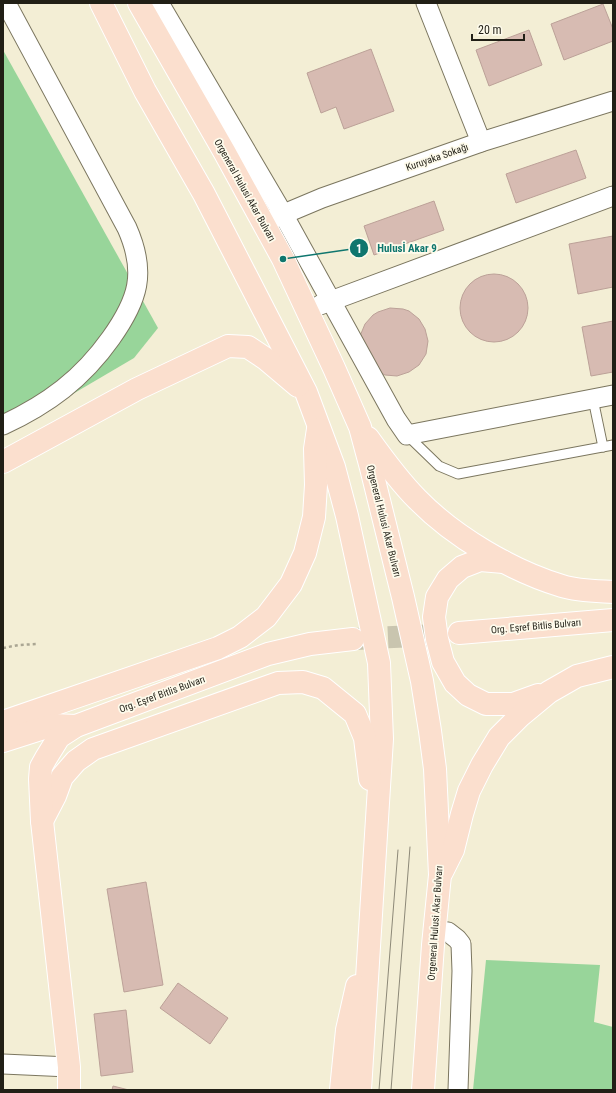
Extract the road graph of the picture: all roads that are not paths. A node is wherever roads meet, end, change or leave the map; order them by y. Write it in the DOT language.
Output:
graph roads {
  1 [pos="6,3"];
  2 [pos="102,3"];
  3 [pos="426,3"];
  4 [pos="154,5"];
  5 [pos="613,101"];
  6 [pos="481,142"];
  7 [pos="613,196"];
  8 [pos="283,214"];
  9 [pos="263,223"];
  10 [pos="330,301"];
  11 [pos="307,309"];
  12 [pos="306,392"];
  13 [pos="613,395"];
  14 [pos="593,399"];
  15 [pos="319,424"];
  16 [pos="3,425"];
  17 [pos="360,427"];
  18 [pos="407,435"];
  19 [pos="613,445"];
  20 [pos="603,447"];
  21 [pos="3,462"];
  22 [pos="504,562"];
  23 [pos="613,592"];
  24 [pos="613,620"];
  25 [pos="459,633"];
  26 [pos="354,639"];
  27 [pos="613,667"];
  28 [pos="549,692"];
  29 [pos="3,722"];
  30 [pos="76,726"];
  31 [pos="3,742"];
  32 [pos="42,821"];
  33 [pos="376,834"];
  34 [pos="440,875"];
  35 [pos="371,929"];
  36 [pos="434,938"];
  37 [pos="3,1064"];
  38 [pos="69,1067"];
  39 [pos="69,1090"];
  40 [pos="341,1090"];
  41 [pos="360,1090"];
  42 [pos="424,1090"];
  43 [pos="436,1090"];
  44 [pos="458,1090"];
  1 -- 16 [label="street"];
  2 -- 12 [label="main road"];
  3 -- 6 [label="street"];
  4 -- 8 [label="street"];
  4 -- 9 [label="main road, Orgeneral Hulusi Akar Bulvarı"];
  5 -- 6 [label="street, Kuruyaka Sokağı"];
  6 -- 8 [label="street, Kuruyaka Sokağı"];
  7 -- 10 [label="street"];
  8 -- 9 [label="street, Kuruyaka Sokağı"];
  8 -- 10 [label="street"];
  9 -- 11 [label="main road, Orgeneral Hulusi Akar Bulvarı"];
  10 -- 11 [label="street"];
  10 -- 18 [label="street"];
  11 -- 17 [label="main road, Orgeneral Hulusi Akar Bulvarı"];
  12 -- 15 [label="main road"];
  12 -- 21 [label="main road"];
  13 -- 14 [label="street"];
  14 -- 18 [label="street"];
  14 -- 20 [label="lane"];
  15 -- 29 [label="main road"];
  15 -- 33 [label="main road"];
  17 -- 22 [label="main road"];
  17 -- 34 [label="main road, Orgeneral Hulusi Akar Bulvarı"];
  18 -- 20 [label="lane"];
  19 -- 20 [label="lane"];
  22 -- 23 [label="main road"];
  22 -- 28 [label="main road"];
  24 -- 25 [label="main road, Org. Eşref Bitlis Bulvarı"];
  26 -- 30 [label="main road, Org. Eşref Bitlis Bulvarı"];
  27 -- 28 [label="main road"];
  28 -- 34 [label="main road"];
  30 -- 31 [label="main road"];
  30 -- 32 [label="main road, Org. Eşref Bitlis Bulvarı"];
  32 -- 33 [label="main road"];
  32 -- 38 [label="main road, Org. Eşref Bitlis Bulvarı"];
  33 -- 35 [label="main road"];
  34 -- 36 [label="main road, Orgeneral Hulusi Akar Bulvarı"];
  35 -- 40 [label="main road"];
  35 -- 41 [label="main road"];
  36 -- 42 [label="main road, Orgeneral Hulusi Akar Bulvarı"];
  36 -- 43 [label="main road"];
  36 -- 44 [label="street"];
  37 -- 38 [label="street"];
  38 -- 39 [label="main road, Org. Eşref Bitlis Bulvarı"];
}
